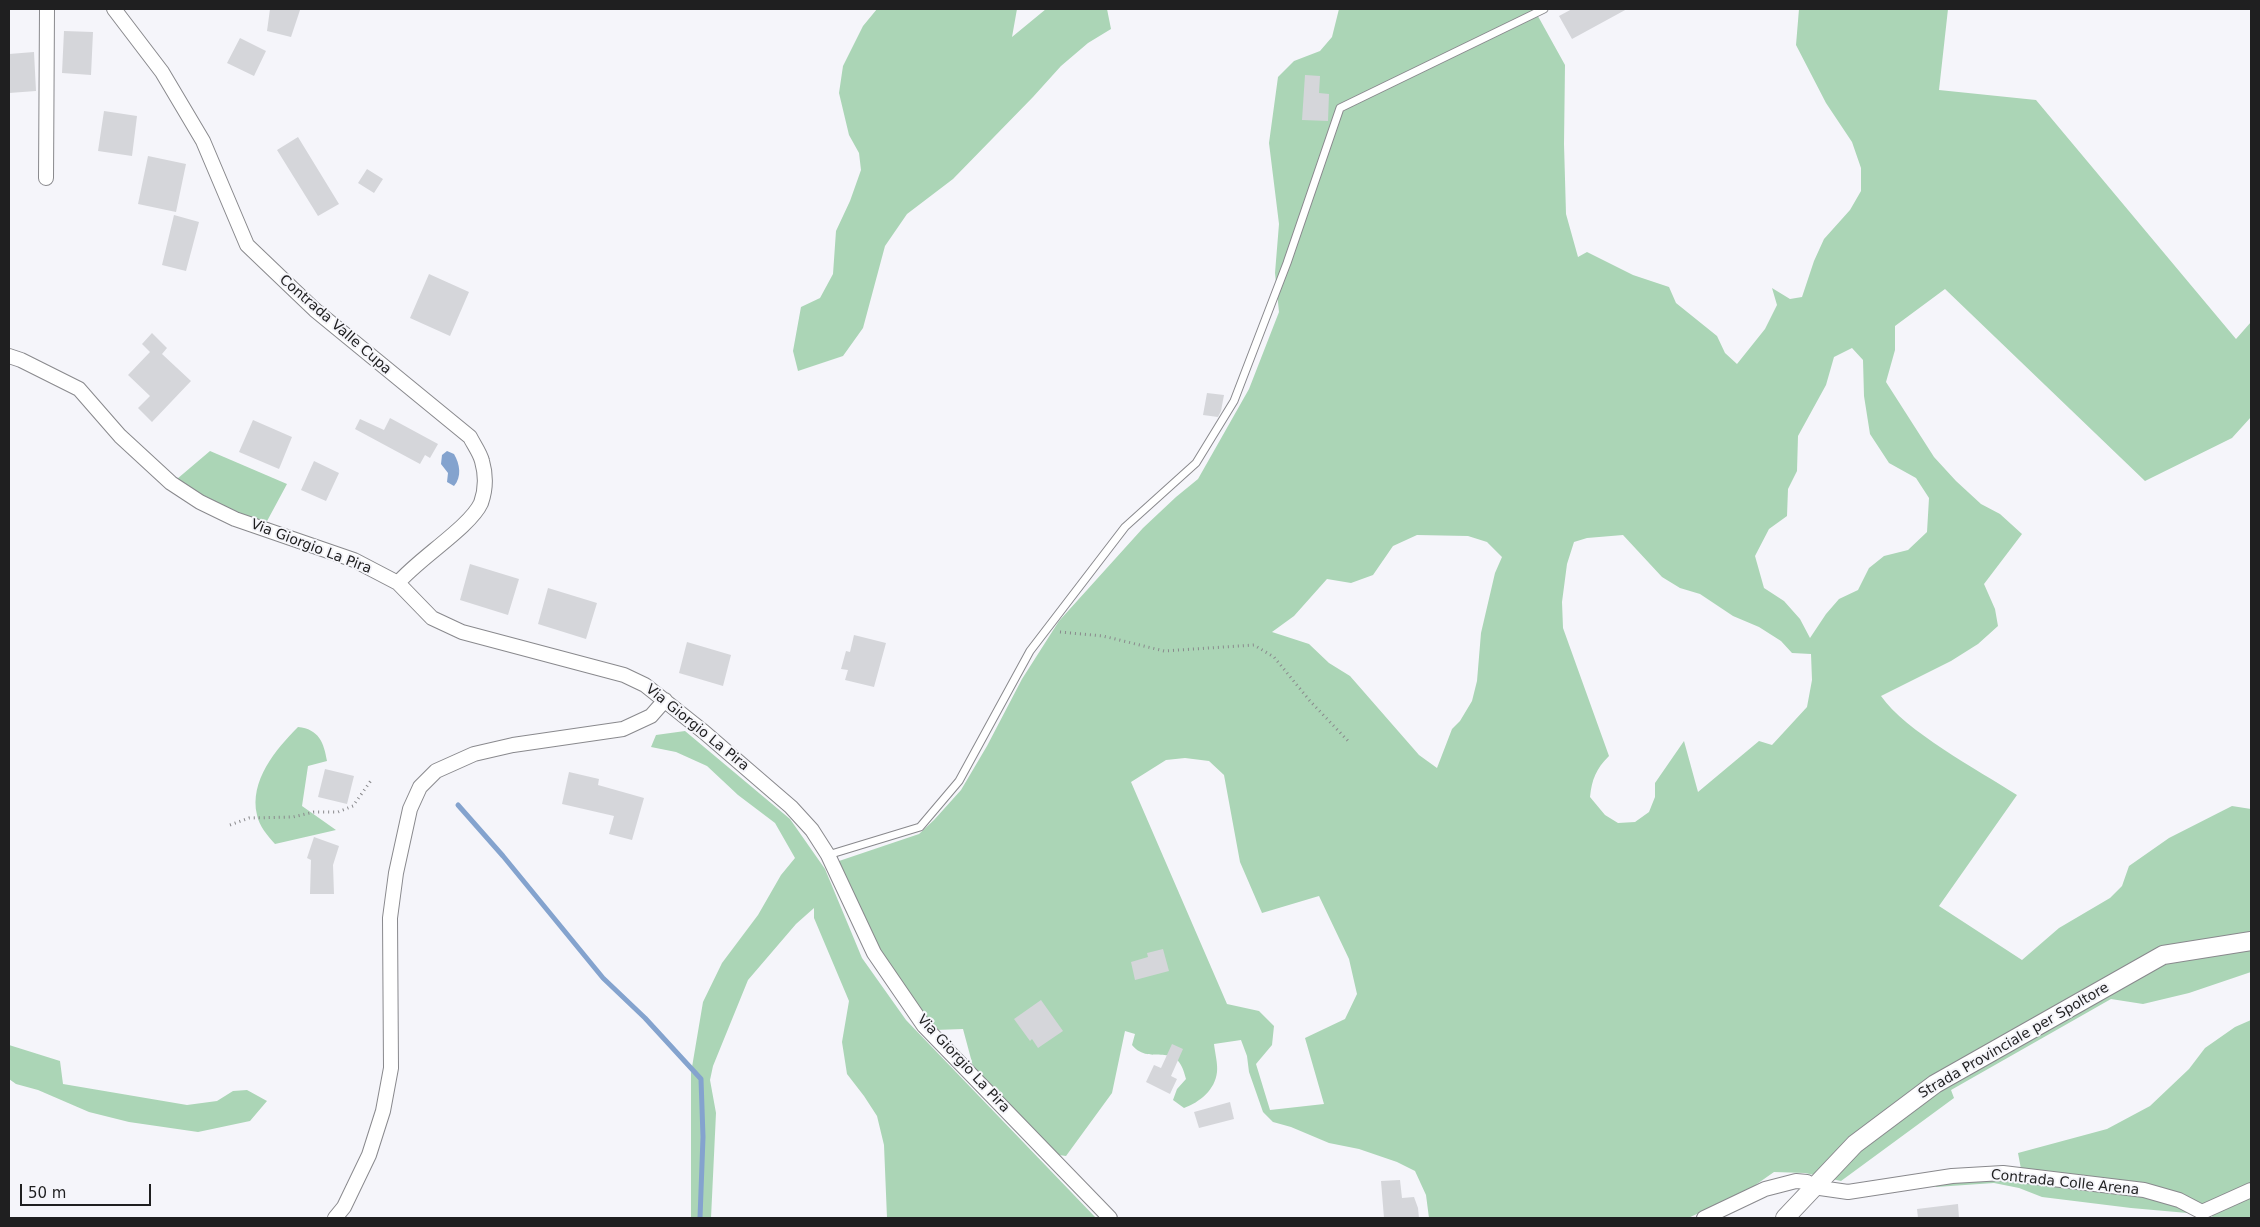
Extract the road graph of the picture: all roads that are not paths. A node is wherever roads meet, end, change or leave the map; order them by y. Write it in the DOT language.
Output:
graph roads {
  1 [pos="47,9"];
  2 [pos="114,9"];
  3 [pos="1544,9"];
  4 [pos="46,178"];
  5 [pos="9,356"];
  6 [pos="398,584"];
  7 [pos="665,700"];
  8 [pos="828,856"];
  9 [pos="2251,942"];
  10 [pos="1813,1187"];
  11 [pos="2251,1190"];
  12 [pos="2205,1215"];
  13 [pos="335,1218"];
  14 [pos="1110,1218"];
  15 [pos="1704,1218"];
  16 [pos="1785,1218"];
  1 -- 4 [label="street"];
  2 -- 6 [label="street, Contrada Valle Cupa"];
  3 -- 8 [label="lane"];
  5 -- 6 [label="street, Via Giorgio La Pira"];
  6 -- 7 [label="street, Via Giorgio La Pira"];
  7 -- 8 [label="street, Via Giorgio La Pira"];
  7 -- 13 [label="street"];
  8 -- 14 [label="street, Via Giorgio La Pira"];
  9 -- 10 [label="street, Strada Provinciale per Spoltore"];
  10 -- 12 [label="street, Contrada Colle Arena"];
  10 -- 15 [label="street"];
  10 -- 16 [label="street, Strada Provinciale per Spoltore"];
  11 -- 12 [label="street, Contrada Colle Arena"];
}
